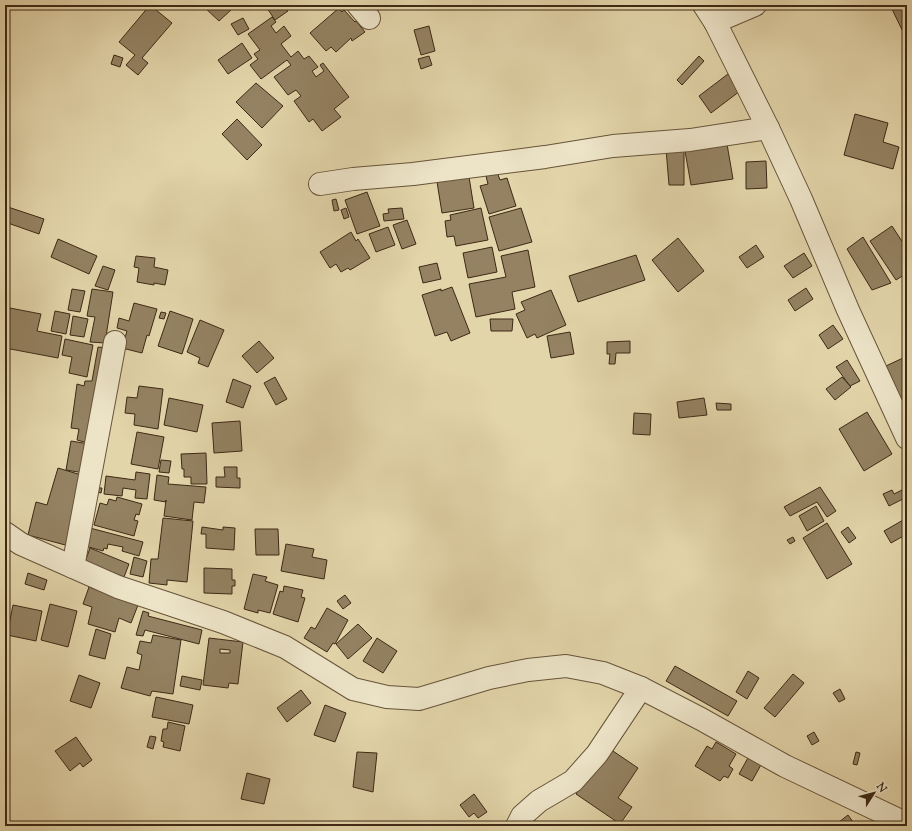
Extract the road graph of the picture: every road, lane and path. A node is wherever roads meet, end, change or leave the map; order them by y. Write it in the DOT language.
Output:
graph roads {
  1 [pos="755,5"];
  2 [pos="710,14"];
  3 [pos="768,128"];
  4 [pos="320,184"];
  5 [pos="115,342"];
  6 [pos="907,438"];
  7 [pos="5,533"];
  8 [pos="73,567"];
  9 [pos="641,688"];
  10 [pos="907,824"];
  11 [pos="517,826"];
  1 -- 2 [label="street"];
  2 -- 3 [label="street"];
  3 -- 4 [label="street"];
  3 -- 6 [label="street"];
  5 -- 8 [label="street"];
  7 -- 8 [label="street"];
  8 -- 9 [label="street"];
  9 -- 10 [label="street"];
  9 -- 11 [label="street"];
}
